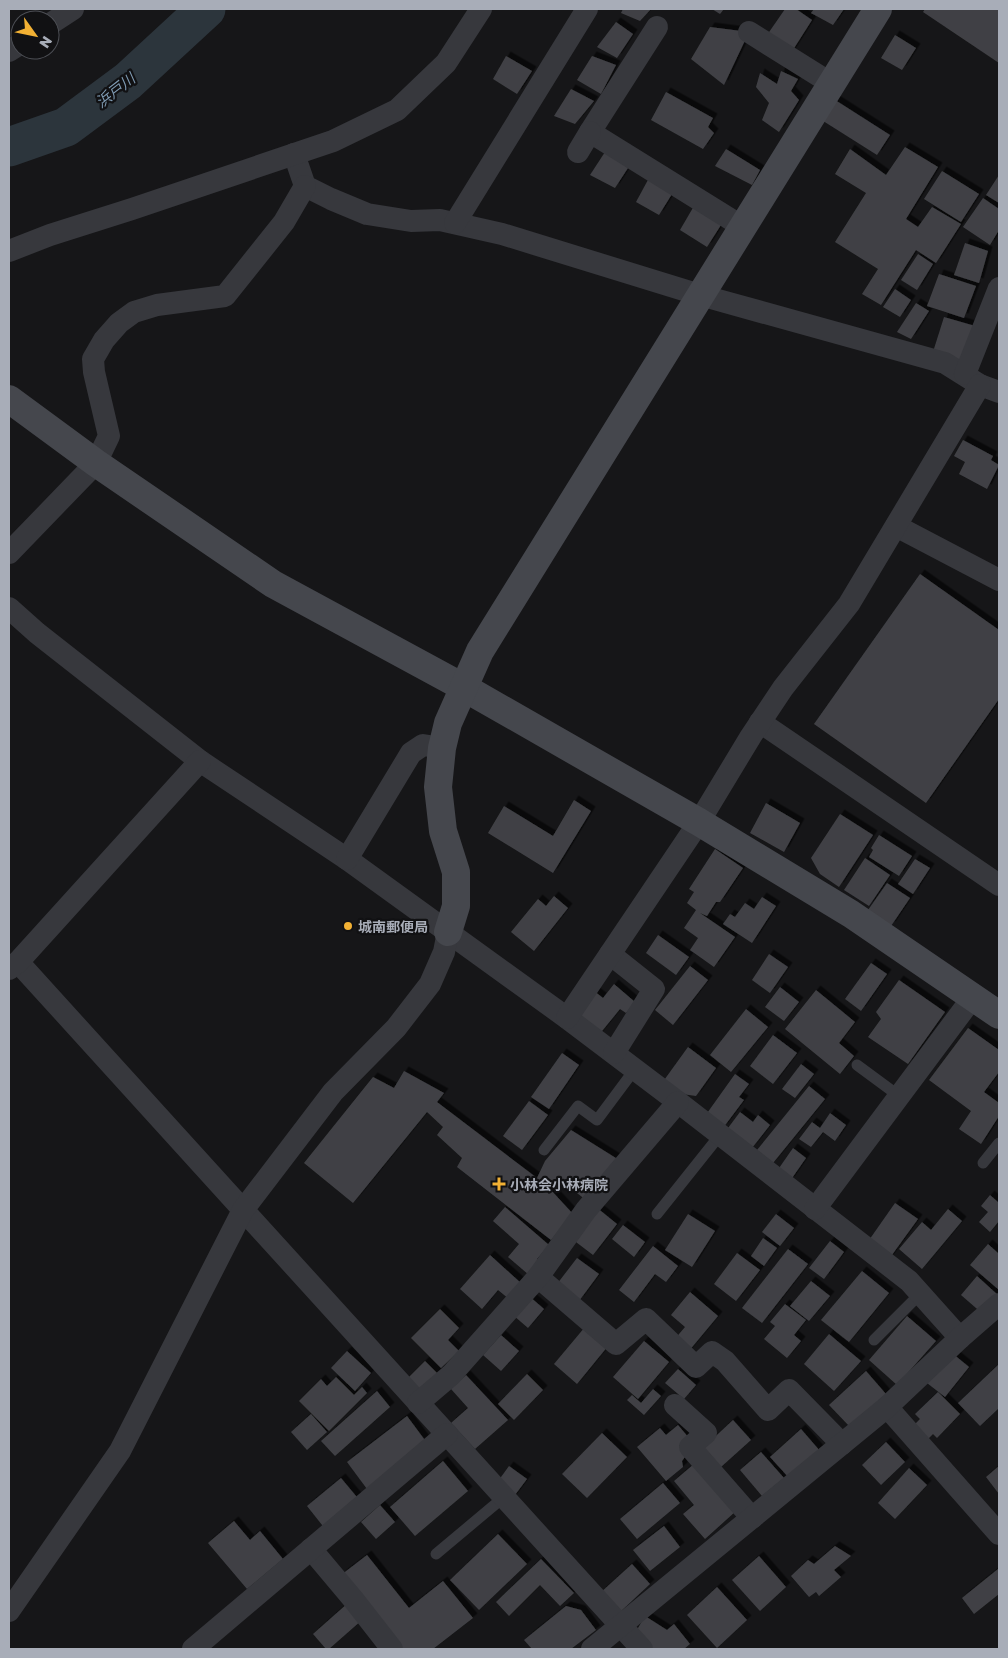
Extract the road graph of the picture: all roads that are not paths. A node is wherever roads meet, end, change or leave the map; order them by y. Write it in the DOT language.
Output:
graph roads {
  1 [pos="73,9"];
  2 [pos="481,9"];
  3 [pos="587,9"];
  4 [pos="878,9"];
  5 [pos="60,17"];
  6 [pos="657,27"];
  7 [pos="749,32"];
  8 [pos="832,84"];
  9 [pos="590,132"];
  10 [pos="578,152"];
  11 [pos="294,154"];
  12 [pos="305,186"];
  13 [pos="455,223"];
  14 [pos="742,227"];
  15 [pos="9,250"];
  16 [pos="999,288"];
  17 [pos="700,295"];
  18 [pos="982,384"];
  19 [pos="9,400"];
  20 [pos="96,463"];
  21 [pos="896,526"];
  22 [pos="9,554"];
  23 [pos="999,580"];
  24 [pos="9,608"];
  25 [pos="463,687"];
  26 [pos="760,722"];
  27 [pos="442,748"];
  28 [pos="200,761"];
  29 [pos="699,822"];
  30 [pos="347,859"];
  31 [pos="999,885"];
  32 [pos="448,932"];
  33 [pos="610,954"];
  34 [pos="13,965"];
  35 [pos="973,997"];
  36 [pos="999,1015"];
  37 [pos="567,1018"];
  38 [pos="614,1053"];
  39 [pos="857,1064"];
  40 [pos="635,1069"];
  41 [pos="899,1096"];
  42 [pos="678,1102"];
  43 [pos="720,1135"];
  44 [pos="999,1143"];
  45 [pos="544,1150"];
  46 [pos="983,1163"];
  47 [pos="814,1209"];
  48 [pos="243,1210"];
  49 [pos="657,1214"];
  50 [pos="538,1277"];
  51 [pos="920,1294"];
  52 [pos="999,1304"];
  53 [pos="960,1338"];
  54 [pos="874,1340"];
  55 [pos="418,1403"];
  56 [pos="675,1406"];
  57 [pos="887,1407"];
  58 [pos="447,1434"];
  59 [pos="842,1444"];
  60 [pos="504,1498"];
  61 [pos="752,1518"];
  62 [pos="999,1534"];
  63 [pos="311,1550"];
  64 [pos="436,1554"];
  65 [pos="9,1611"];
  66 [pos="621,1627"];
  67 [pos="193,1649"];
  68 [pos="392,1649"];
  69 [pos="592,1649"];
  70 [pos="642,1649"];
  1 -- 5 [label="street"];
  2 -- 11 [label="street"];
  3 -- 13 [label="street"];
  4 -- 8 [label="street"];
  6 -- 9 [label="street"];
  7 -- 8 [label="street"];
  8 -- 14 [label="street"];
  9 -- 10 [label="street"];
  9 -- 14 [label="street"];
  11 -- 12 [label="street"];
  11 -- 15 [label="street"];
  12 -- 13 [label="street"];
  12 -- 20 [label="street"];
  13 -- 17 [label="street"];
  14 -- 17 [label="street"];
  16 -- 18 [label="street"];
  17 -- 18 [label="street"];
  17 -- 25 [label="street"];
  18 -- 21 [label="street"];
  19 -- 20 [label="street"];
  20 -- 22 [label="street"];
  20 -- 25 [label="street"];
  21 -- 23 [label="street"];
  21 -- 26 [label="street"];
  24 -- 28 [label="street"];
  25 -- 27 [label="street"];
  25 -- 29 [label="street"];
  26 -- 29 [label="street"];
  26 -- 31 [label="street"];
  27 -- 30 [label="street"];
  27 -- 32 [label="street"];
  28 -- 30 [label="street"];
  28 -- 34 [label="street"];
  29 -- 33 [label="street"];
  29 -- 35 [label="street"];
  30 -- 32 [label="street"];
  32 -- 37 [label="street"];
  32 -- 48 [label="street"];
  33 -- 37 [label="street"];
  33 -- 38 [label="street"];
  34 -- 48 [label="street"];
  35 -- 36 [label="street"];
  35 -- 41 [label="street"];
  37 -- 38 [label="street"];
  38 -- 40 [label="street"];
  39 -- 41 [label="lane"];
  40 -- 42 [label="street"];
  40 -- 45 [label="lane"];
  41 -- 47 [label="street"];
  42 -- 43 [label="street"];
  42 -- 50 [label="street"];
  43 -- 47 [label="street"];
  43 -- 49 [label="lane"];
  44 -- 46 [label="lane"];
  47 -- 51 [label="street"];
  48 -- 55 [label="street"];
  48 -- 65 [label="street"];
  50 -- 55 [label="street"];
  50 -- 59 [label="street"];
  51 -- 53 [label="street"];
  51 -- 54 [label="lane"];
  52 -- 53 [label="street"];
  53 -- 57 [label="street"];
  55 -- 58 [label="street"];
  56 -- 61 [label="street"];
  57 -- 59 [label="street"];
  57 -- 62 [label="street"];
  58 -- 60 [label="street"];
  58 -- 63 [label="street"];
  59 -- 61 [label="street"];
  60 -- 64 [label="lane"];
  60 -- 66 [label="street"];
  61 -- 66 [label="street"];
  63 -- 67 [label="street"];
  63 -- 68 [label="street"];
  66 -- 69 [label="street"];
  66 -- 70 [label="street"];
}
